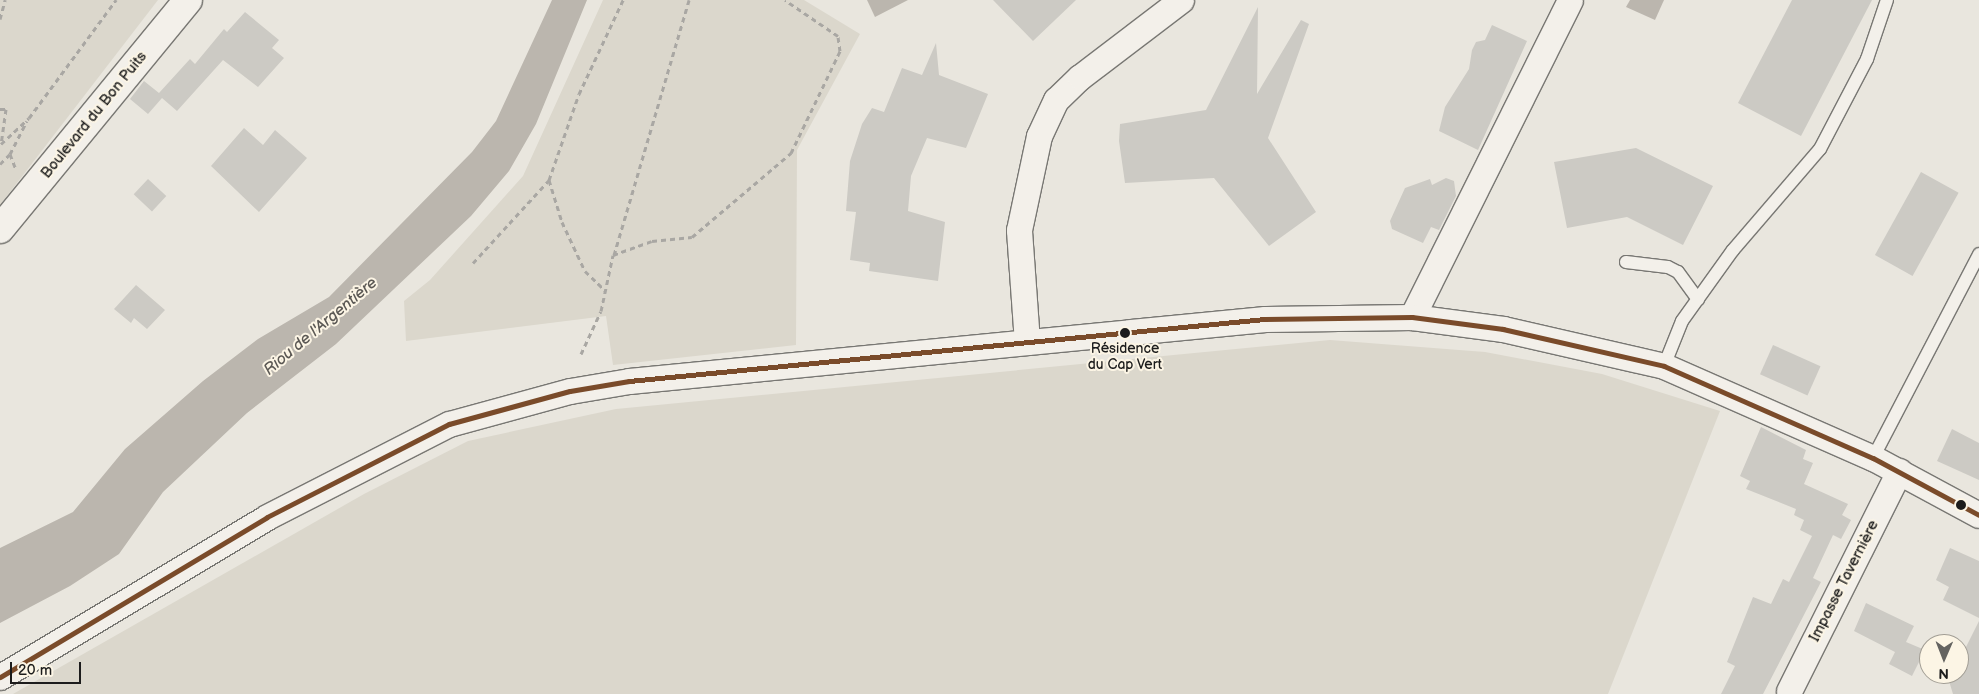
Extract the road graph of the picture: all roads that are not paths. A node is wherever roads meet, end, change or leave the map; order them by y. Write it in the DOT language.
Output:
graph roads {
  1 [pos="188,0"];
  2 [pos="1182,0"];
  3 [pos="1570,0"];
  4 [pos="1887,0"];
  5 [pos="0,229"];
  6 [pos="1979,254"];
  7 [pos="1626,262"];
  8 [pos="1698,300"];
  9 [pos="1412,316"];
  10 [pos="1027,342"];
  11 [pos="1664,366"];
  12 [pos="1873,458"];
  13 [pos="1899,471"];
  14 [pos="1979,515"];
  15 [pos="0,677"];
  16 [pos="1789,691"];
  1 -- 5 [label="main road, Boulevard du Bon Puits"];
  2 -- 10 [label="street"];
  3 -- 9 [label="street"];
  4 -- 8 [label="lane"];
  6 -- 12 [label="lane"];
  7 -- 8 [label="lane"];
  8 -- 11 [label="lane"];
  9 -- 10 [label="street"];
  9 -- 11 [label="street"];
  10 -- 15 [label="street"];
  11 -- 12 [label="street"];
  12 -- 13 [label="street"];
  13 -- 14 [label="street"];
  13 -- 16 [label="street, Impasse Tavernière"];
}
